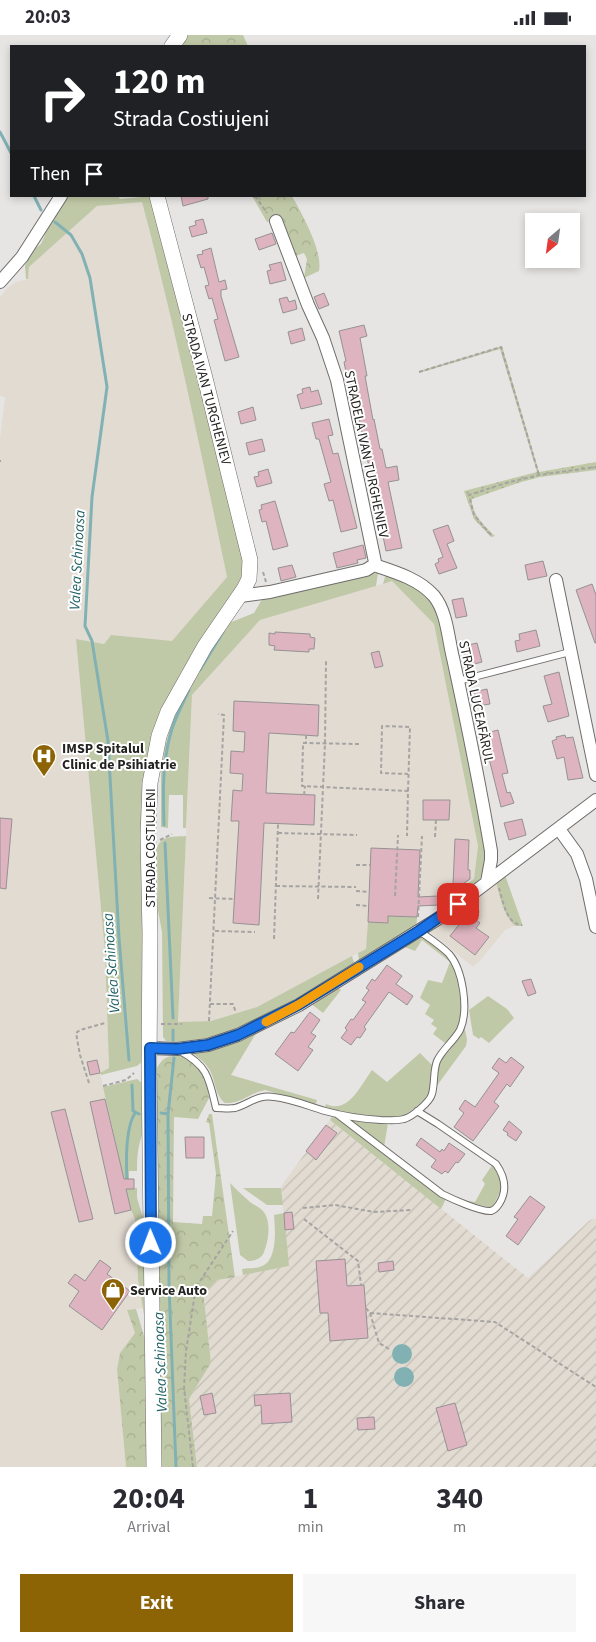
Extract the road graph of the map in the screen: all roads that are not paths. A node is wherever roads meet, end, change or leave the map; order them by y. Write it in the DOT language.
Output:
graph roads {
  1 [pos="60,197"];
  2 [pos="157,197"];
  3 [pos="276,221"];
  4 [pos="0,282"];
  5 [pos="374,565"];
  6 [pos="556,580"];
  7 [pos="244,589"];
  8 [pos="570,652"];
  9 [pos="458,681"];
  10 [pos="596,775"];
  11 [pos="596,800"];
  12 [pos="559,829"];
  13 [pos="491,879"];
  14 [pos="596,927"];
  15 [pos="419,931"];
  16 [pos="150,1048"];
  17 [pos="177,1049"];
  18 [pos="417,1111"];
  19 [pos="336,1113"];
  20 [pos="154,1467"];
  1 -- 4 [label="street"];
  2 -- 7 [label="street, STRADA IVAN TURGHENIEV"];
  3 -- 5 [label="street, STRADELA IVAN TURGHENIEV"];
  5 -- 7 [label="street"];
  5 -- 9 [label="street, STRADA LUCEAFĂRUL"];
  6 -- 8 [label="street"];
  7 -- 16 [label="street, STRADA COSTIUJENI"];
  8 -- 9 [label="lane"];
  8 -- 10 [label="street"];
  9 -- 13 [label="street, STRADA LUCEAFĂRUL"];
  11 -- 12 [label="street"];
  12 -- 13 [label="street"];
  12 -- 14 [label="street"];
  13 -- 15 [label="street"];
  15 -- 17 [label="street"];
  15 -- 18 [label="lane"];
  16 -- 17 [label="street"];
  16 -- 20 [label="street, STRADA COSTIUJENI"];
  17 -- 19 [label="lane"];
  18 -- 19 [label="lane"];
  18 -- 19 [label="lane"];
}
